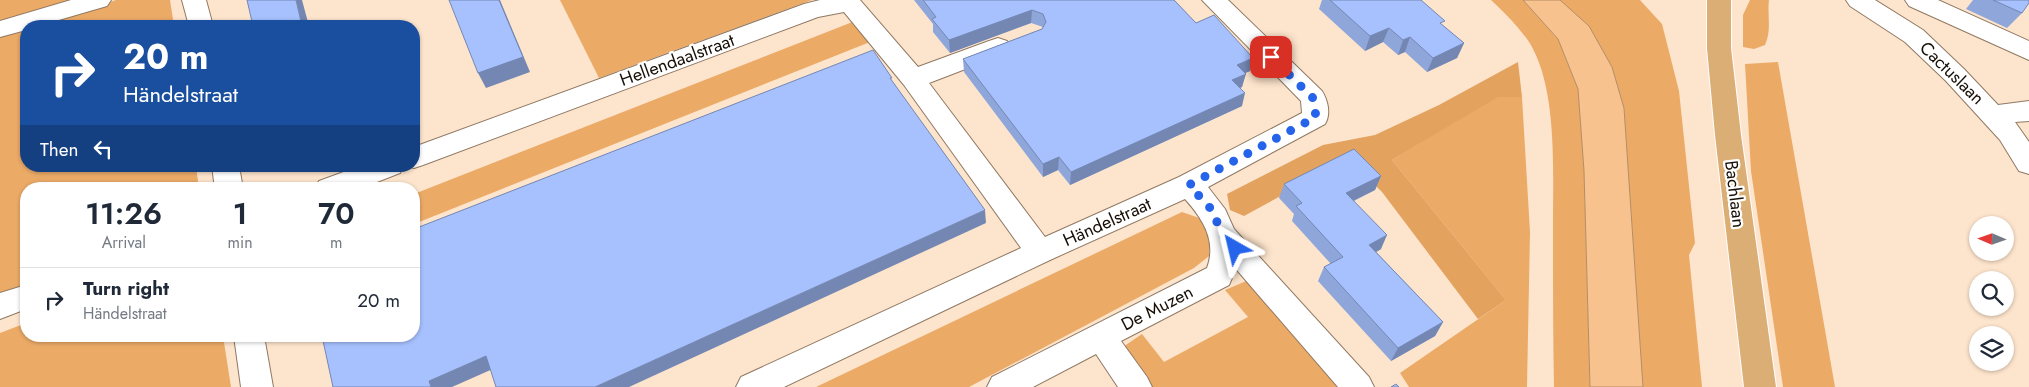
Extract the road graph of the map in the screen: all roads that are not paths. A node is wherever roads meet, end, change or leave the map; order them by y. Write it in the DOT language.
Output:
graph roads {
  1 [pos="99,0"];
  2 [pos="194,0"];
  3 [pos="1214,0"];
  4 [pos="1719,0"];
  5 [pos="1858,0"];
  6 [pos="1917,0"];
  7 [pos="31,20"];
  8 [pos="199,20"];
  9 [pos="20,23"];
  10 [pos="0,29"];
  11 [pos="1023,38"];
  12 [pos="2029,52"];
  13 [pos="913,79"];
  14 [pos="2029,111"];
  15 [pos="1994,115"];
  16 [pos="420,156"];
  17 [pos="2029,164"];
  18 [pos="374,172"];
  19 [pos="348,182"];
  20 [pos="1189,185"];
  21 [pos="1222,234"];
  22 [pos="1040,252"];
  23 [pos="20,299"];
  24 [pos="0,306"];
  25 [pos="1100,336"];
  26 [pos="249,342"];
  27 [pos="257,387"];
  28 [pos="752,387"];
  29 [pos="1003,387"];
  30 [pos="1136,387"];
  31 [pos="1358,387"];
  32 [pos="1760,387"];
  1 -- 7 [label="street"];
  2 -- 8 [label="street"];
  3 -- 20 [label="street, Händelstraat"];
  4 -- 32 [label="main road, Bachlaan"];
  5 -- 15 [label="street, Cactuslaan"];
  6 -- 12 [label="street"];
  9 -- 10 [label="street"];
  11 -- 13 [label="street"];
  13 -- 16 [label="street, Hellendaalstraat"];
  13 -- 22 [label="street, Hellendaalstraat"];
  14 -- 15 [label="street"];
  15 -- 17 [label="street, Cactuslaan"];
  18 -- 19 [label="street"];
  20 -- 21 [label="street, De Muzen"];
  20 -- 22 [label="street, Händelstraat"];
  21 -- 25 [label="street, De Muzen"];
  21 -- 31 [label="street"];
  22 -- 28 [label="street, Händelstraat"];
  23 -- 24 [label="street"];
  25 -- 29 [label="street, De Muzen"];
  25 -- 30 [label="street"];
  26 -- 27 [label="street"];
}
